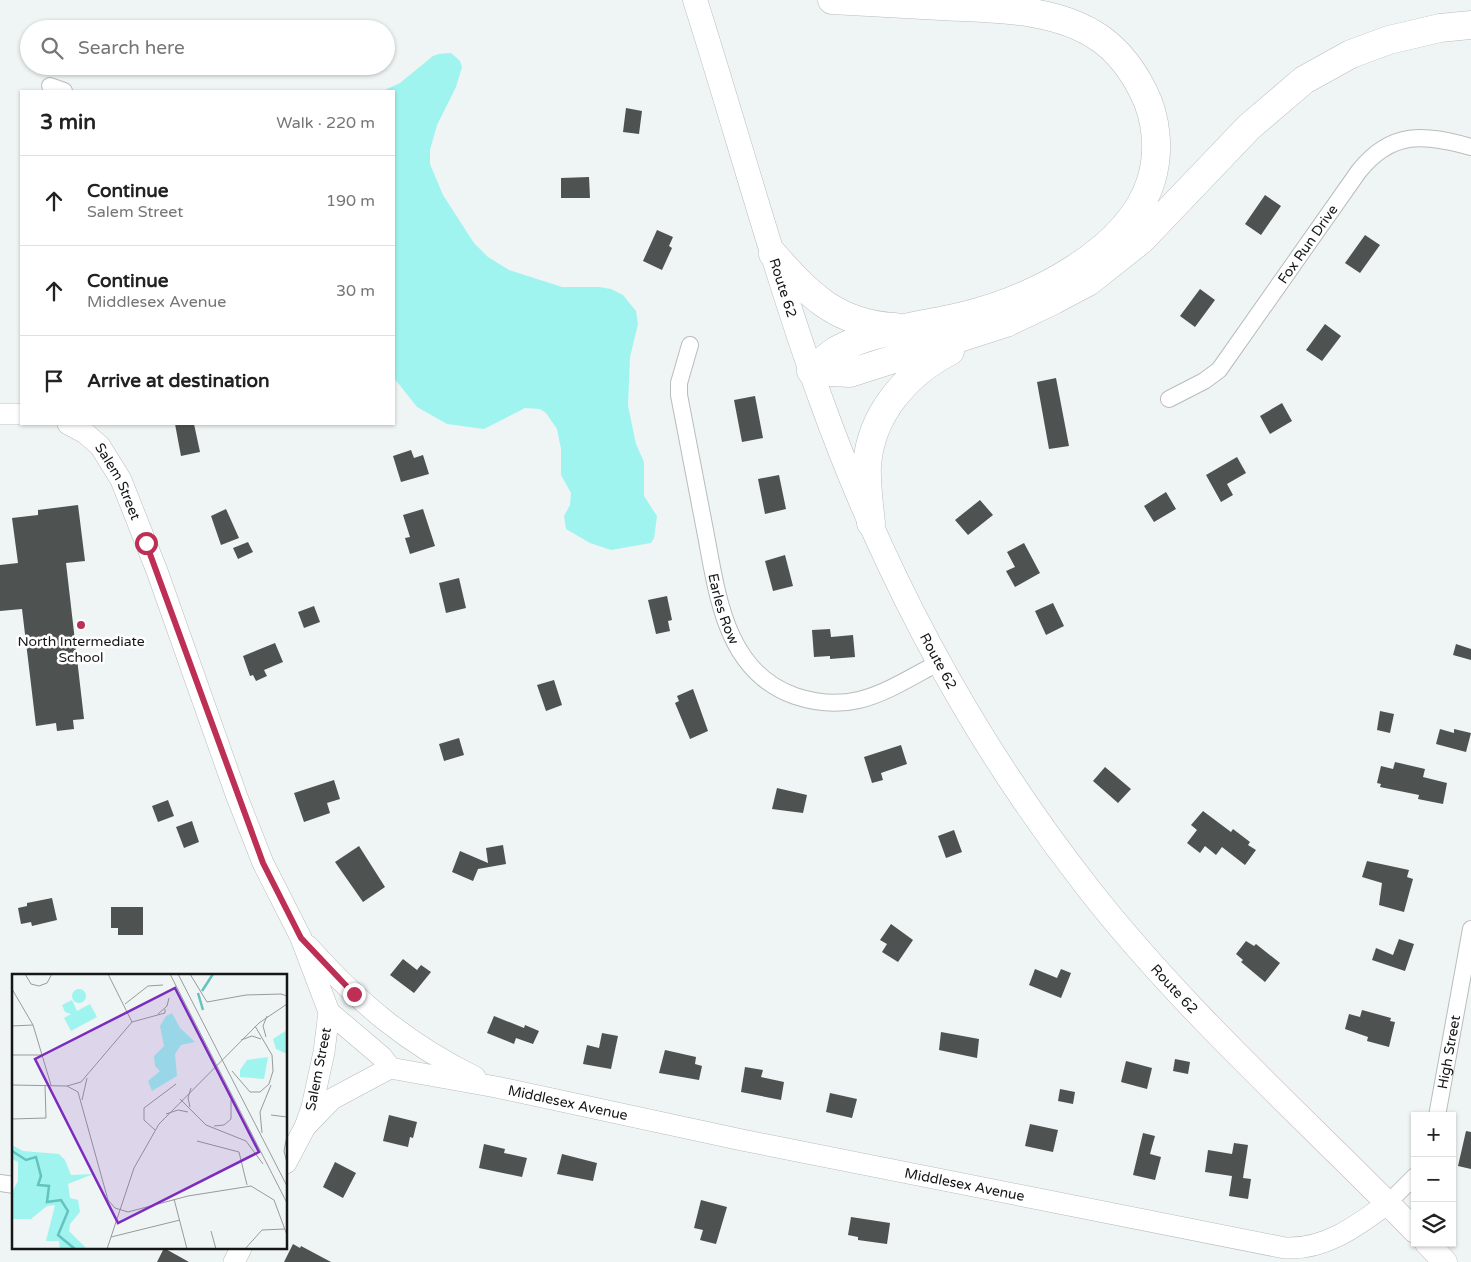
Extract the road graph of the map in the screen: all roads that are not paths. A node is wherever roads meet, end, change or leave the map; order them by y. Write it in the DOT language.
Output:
graph roads {
  1 [pos="695,0"];
  2 [pos="832,0"];
  3 [pos="1471,25"];
  4 [pos="1471,147"];
  5 [pos="773,254"];
  6 [pos="1006,323"];
  7 [pos="906,328"];
  8 [pos="690,344"];
  9 [pos="811,371"];
  10 [pos="1169,399"];
  11 [pos="0,414"];
  12 [pos="20,414"];
  13 [pos="81,427"];
  14 [pos="871,523"];
  15 [pos="938,663"];
  16 [pos="1471,930"];
  17 [pos="301,938"];
  18 [pos="329,1012"];
  19 [pos="372,1012"];
  20 [pos="390,1026"];
  21 [pos="390,1068"];
  22 [pos="496,1087"];
  23 [pos="1438,1112"];
  24 [pos="305,1127"];
  25 [pos="288,1158"];
  26 [pos="1411,1180"];
  27 [pos="1388,1203"];
  28 [pos="1411,1227"];
  29 [pos="1431,1247"];
  30 [pos="240,1250"];
  31 [pos="234,1262"];
  32 [pos="1445,1262"];
  1 -- 5 [label="main road, Route 62"];
  2 -- 7 [label="highway"];
  3 -- 6 [label="highway"];
  4 -- 10 [label="street, Fox Run Drive"];
  5 -- 7 [label="highway"];
  5 -- 9 [label="main road, Route 62"];
  6 -- 9 [label="highway"];
  6 -- 14 [label="highway"];
  7 -- 9 [label="highway"];
  8 -- 15 [label="street, Earles Row"];
  9 -- 14 [label="main road, Route 62"];
  11 -- 12 [label="street"];
  13 -- 17 [label="street, Salem Street"];
  14 -- 15 [label="main road, Route 62"];
  15 -- 27 [label="main road, Route 62"];
  16 -- 23 [label="street, High Street"];
  17 -- 18 [label="street, Salem Street"];
  17 -- 19 [label="street, Middlesex Avenue"];
  18 -- 19 [label="street"];
  18 -- 21 [label="street"];
  18 -- 24 [label="street, Salem Street"];
  19 -- 20 [label="street, Middlesex Avenue"];
  20 -- 21 [label="street"];
  20 -- 22 [label="street, Middlesex Avenue"];
  21 -- 22 [label="street, Middlesex Avenue"];
  21 -- 24 [label="street"];
  22 -- 27 [label="street, Middlesex Avenue"];
  24 -- 25 [label="street, Salem Street"];
  26 -- 27 [label="street"];
  27 -- 28 [label="main road"];
  29 -- 32 [label="main road"];
  30 -- 31 [label="street"];
}
